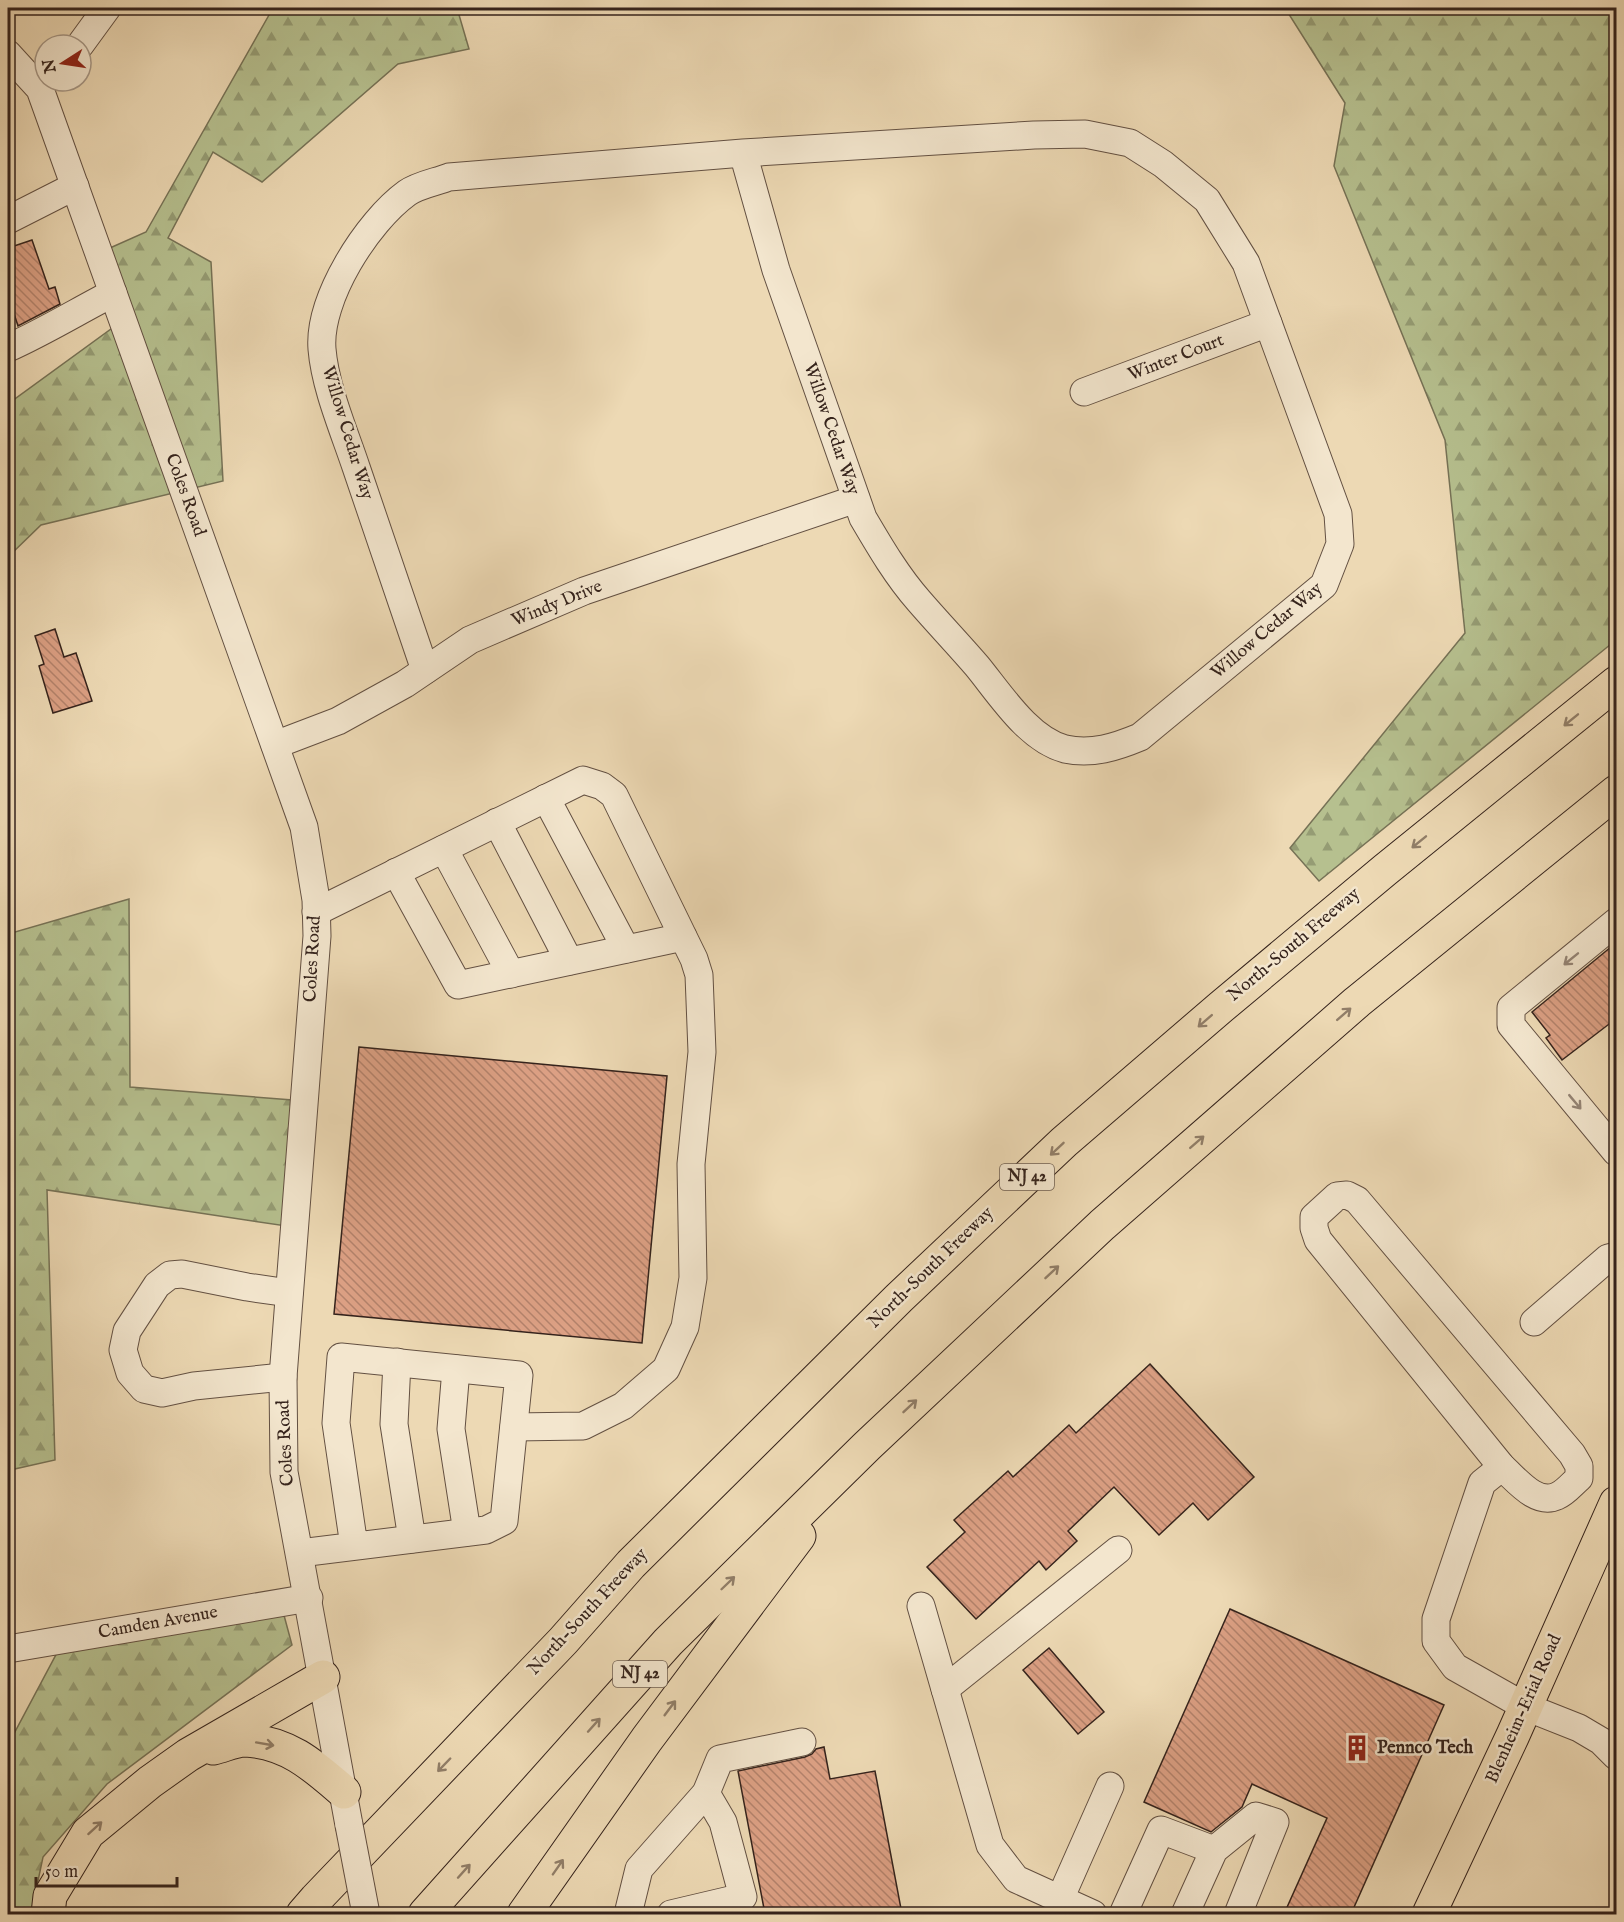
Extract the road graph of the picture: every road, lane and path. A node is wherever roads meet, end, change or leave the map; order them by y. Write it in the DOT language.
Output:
graph roads {
  1 [pos="106,8"];
  2 [pos="88,33"];
  3 [pos="8,54"];
  4 [pos="33,81"];
  5 [pos="49,93"];
  6 [pos="743,153"];
  7 [pos="75,186"];
  8 [pos="8,220"];
  9 [pos="113,293"];
  10 [pos="1268,323"];
  11 [pos="8,348"];
  12 [pos="1083,392"];
  13 [pos="856,499"];
  14 [pos="425,670"];
  15 [pos="1617,683"];
  16 [pos="275,745"];
  17 [pos="1617,792"];
  18 [pos="546,798"];
  19 [pos="497,822"];
  20 [pos="444,849"];
  21 [pos="396,872"];
  22 [pos="316,912"];
  23 [pos="1617,922"];
  24 [pos="683,937"];
  25 [pos="626,949"];
  26 [pos="569,961"];
  27 [pos="511,974"];
  28 [pos="1617,1152"];
  29 [pos="1617,1256"];
  30 [pos="289,1293"];
  31 [pos="1534,1322"];
  32 [pos="397,1362"];
  33 [pos="456,1369"];
  34 [pos="283,1377"];
  35 [pos="514,1426"];
  36 [pos="867,1446"];
  37 [pos="1502,1467"];
  38 [pos="1617,1503"];
  39 [pos="467,1532"];
  40 [pos="412,1539"];
  41 [pos="354,1546"];
  42 [pos="1118,1550"];
  43 [pos="300,1553"];
  44 [pos="309,1598"];
  45 [pos="921,1606"];
  46 [pos="8,1649"];
  47 [pos="323,1677"];
  48 [pos="945,1689"];
  49 [pos="1526,1707"];
  50 [pos="802,1742"];
  51 [pos="188,1755"];
  52 [pos="1617,1756"];
  53 [pos="1110,1786"];
  54 [pos="344,1792"];
  55 [pos="706,1794"];
  56 [pos="1214,1850"];
  57 [pos="1060,1899"];
  58 [pos="48,1914"];
  59 [pos="303,1914"];
  60 [pos="366,1914"];
  61 [pos="425,1914"];
  62 [pos="524,1914"];
  63 [pos="628,1914"];
  64 [pos="671,1914"];
  65 [pos="1094,1914"];
  66 [pos="1123,1914"];
  67 [pos="1185,1914"];
  68 [pos="1238,1914"];
  69 [pos="1429,1914"];
  1 -- 2 [label="street"];
  3 -- 4 [label="street, Coles Road"];
  5 -- 7 [label="street, Coles Road"];
  6 -- 10 [label="street, Willow Cedar Way"];
  6 -- 13 [label="street, Willow Cedar Way"];
  6 -- 14 [label="street, Willow Cedar Way"];
  7 -- 8 [label="street"];
  7 -- 9 [label="street, Coles Road"];
  9 -- 11 [label="street"];
  9 -- 16 [label="street, Coles Road"];
  10 -- 12 [label="street, Winter Court"];
  10 -- 13 [label="street, Willow Cedar Way"];
  13 -- 14 [label="street, Windy Drive"];
  14 -- 16 [label="street, Windy Drive"];
  15 -- 59 [label="main road, North-South Freeway / NJ 42, one-way"];
  16 -- 22 [label="street, Coles Road"];
  36 -- 17 [label="main road, NJ 42, one-way"];
  18 -- 19 [label="street"];
  18 -- 24 [label="street"];
  18 -- 25 [label="street"];
  19 -- 20 [label="street"];
  19 -- 26 [label="street"];
  20 -- 21 [label="street"];
  20 -- 27 [label="street"];
  21 -- 22 [label="street"];
  21 -- 27 [label="street"];
  22 -- 30 [label="street, Coles Road"];
  23 -- 28 [label="street, one-way"];
  24 -- 25 [label="street"];
  24 -- 35 [label="street"];
  25 -- 26 [label="street"];
  26 -- 27 [label="street"];
  29 -- 31 [label="street"];
  30 -- 34 [label="street, Coles Road"];
  30 -- 34 [label="street"];
  32 -- 33 [label="street"];
  32 -- 40 [label="street"];
  32 -- 41 [label="street"];
  33 -- 35 [label="street"];
  33 -- 39 [label="street"];
  34 -- 43 [label="street, Coles Road"];
  35 -- 39 [label="street"];
  61 -- 36 [label="main road, NJ 42, one-way"];
  62 -- 36 [label="main road, one-way"];
  37 -- 37 [label="street"];
  37 -- 49 [label="street"];
  38 -- 49 [label="main road, Blenheim-Erial Road"];
  39 -- 40 [label="street"];
  40 -- 41 [label="street"];
  41 -- 43 [label="street"];
  42 -- 48 [label="street"];
  43 -- 44 [label="street, Coles Road"];
  44 -- 46 [label="street, Camden Avenue"];
  44 -- 47 [label="street, Coles Road"];
  45 -- 48 [label="street"];
  47 -- 51 [label="main road"];
  47 -- 54 [label="street, Coles Road"];
  48 -- 57 [label="street"];
  49 -- 52 [label="street"];
  49 -- 69 [label="main road, Blenheim-Erial Road"];
  50 -- 55 [label="street"];
  51 -- 54 [label="main road, one-way"];
  58 -- 51 [label="main road, one-way"];
  53 -- 57 [label="street"];
  54 -- 60 [label="street, Coles Road, bridge"];
  55 -- 63 [label="street"];
  55 -- 64 [label="street"];
  56 -- 66 [label="street"];
  56 -- 67 [label="street"];
  56 -- 68 [label="street"];
  57 -- 65 [label="street"];
}
